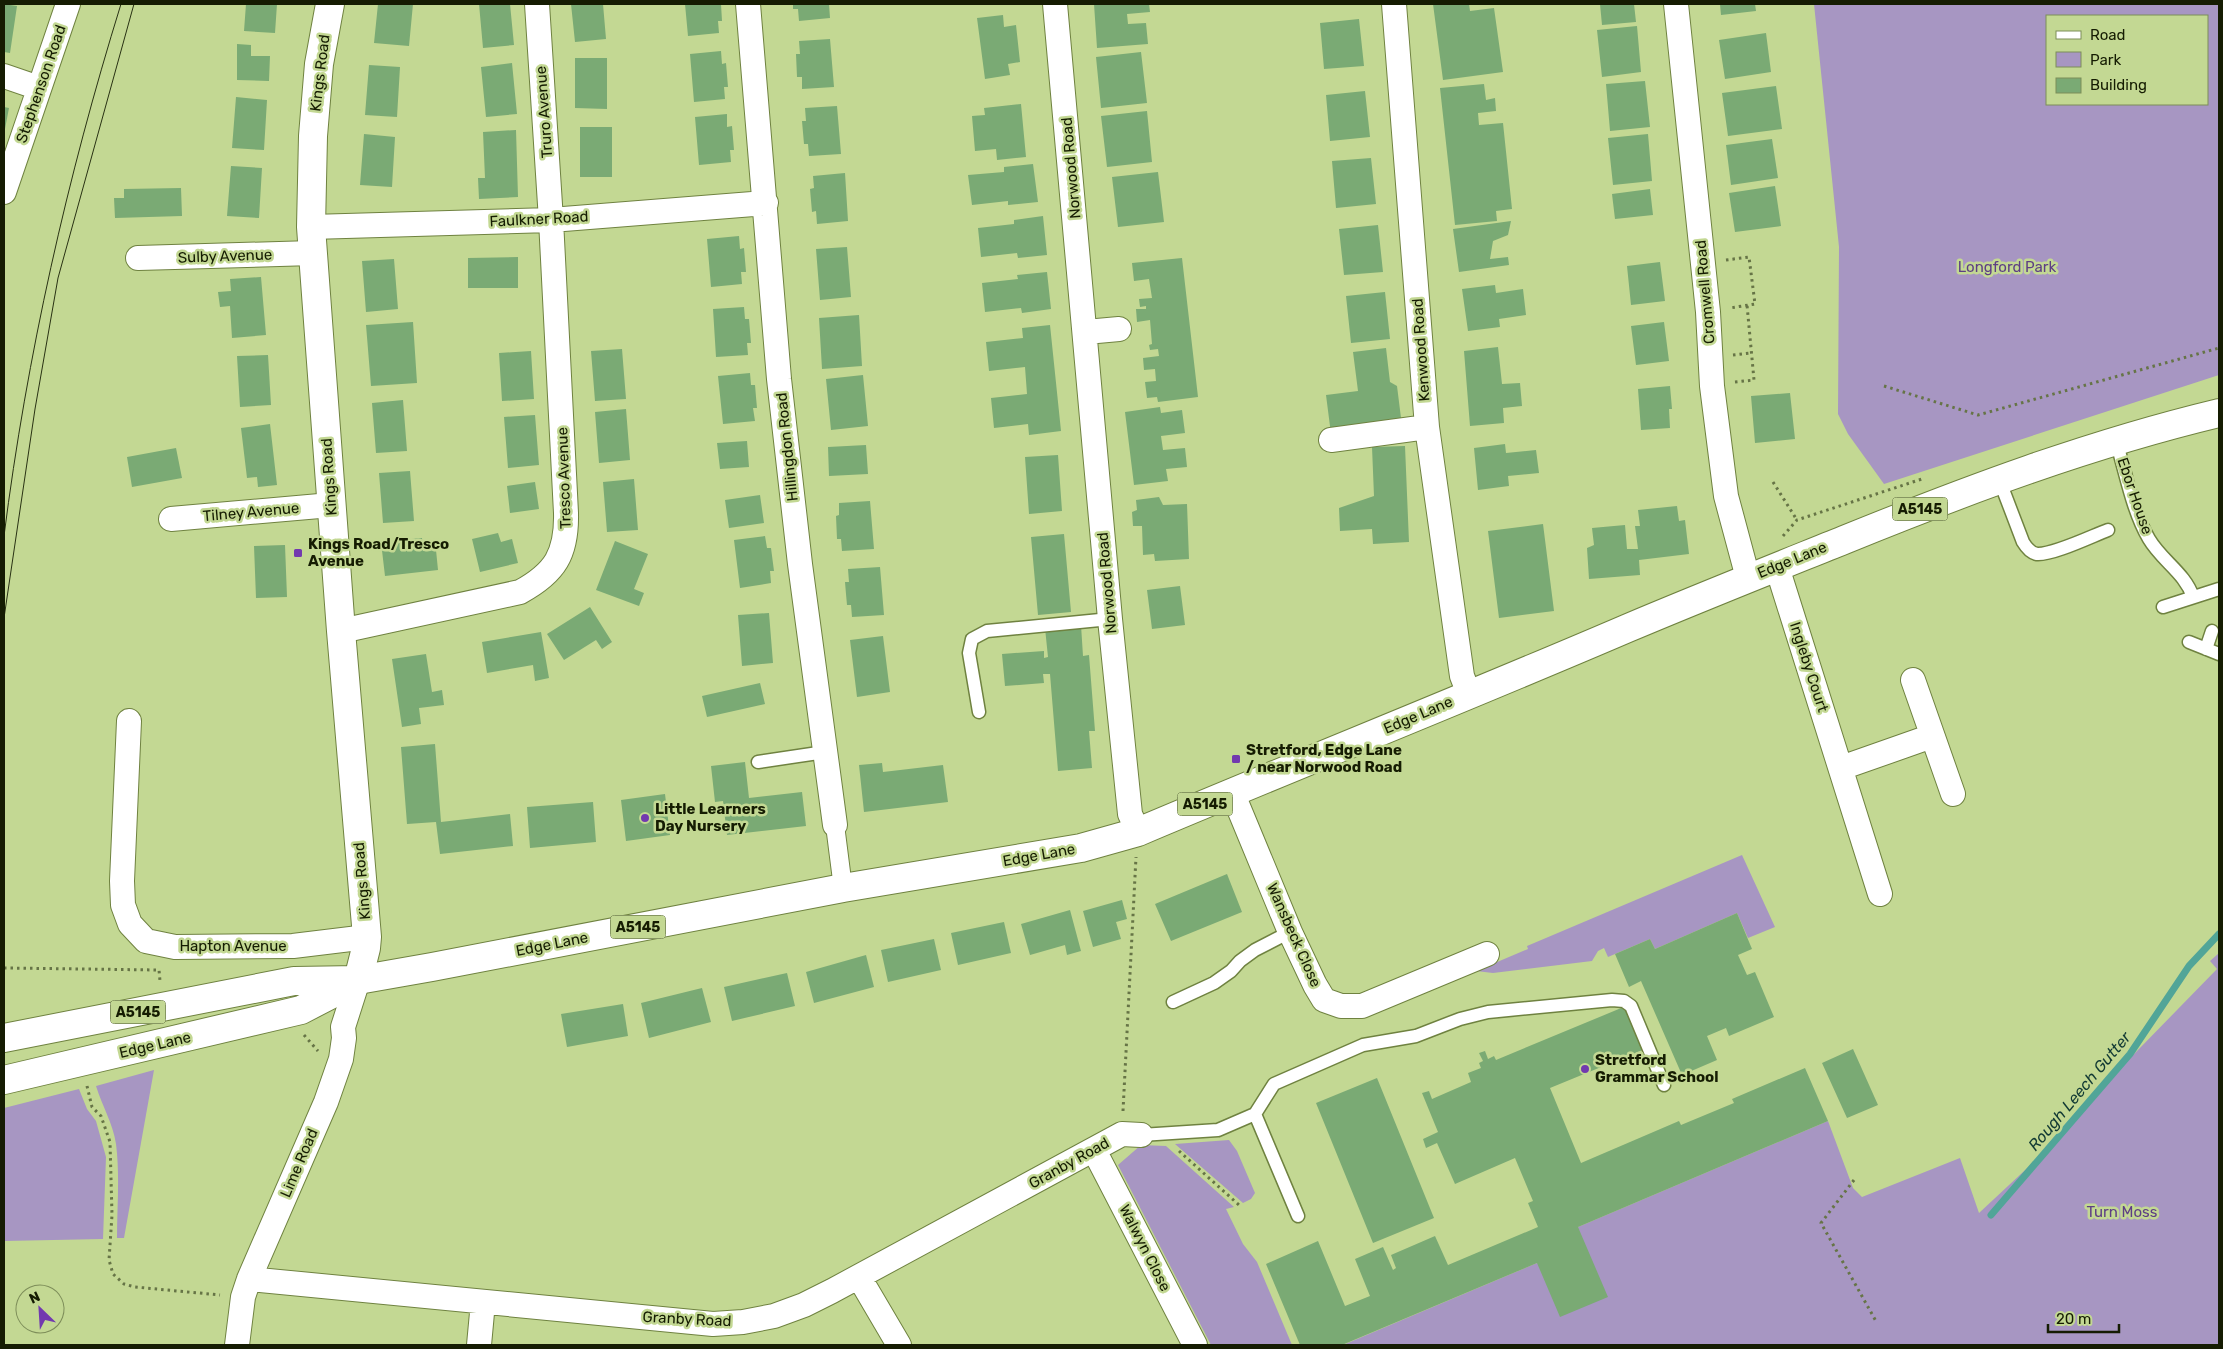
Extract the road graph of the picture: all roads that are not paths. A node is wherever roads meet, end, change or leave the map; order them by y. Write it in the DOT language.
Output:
graph roads {
  1 [pos="68,4"];
  2 [pos="330,4"];
  3 [pos="537,4"];
  4 [pos="748,4"];
  5 [pos="1055,4"];
  6 [pos="1394,4"];
  7 [pos="1676,4"];
  8 [pos="4,76"];
  9 [pos="39,88"];
  10 [pos="4,192"];
  11 [pos="766,203"];
  12 [pos="551,220"];
  13 [pos="312,227"];
  14 [pos="313,254"];
  15 [pos="138,258"];
  16 [pos="1119,329"];
  17 [pos="1086,332"];
  18 [pos="2219,413"];
  19 [pos="1427,427"];
  20 [pos="1332,440"];
  21 [pos="2116,441"];
  22 [pos="1999,479"];
  23 [pos="331,506"];
  24 [pos="171,519"];
  25 [pos="2108,530"];
  26 [pos="1777,567"];
  27 [pos="1748,578"];
  28 [pos="2219,589"];
  29 [pos="2193,597"];
  30 [pos="2164,607"];
  31 [pos="1110,619"];
  32 [pos="2212,630"];
  33 [pos="341,631"];
  34 [pos="2189,642"];
  35 [pos="2206,649"];
  36 [pos="2219,654"];
  37 [pos="1912,680"];
  38 [pos="1469,694"];
  39 [pos="979,712"];
  40 [pos="129,721"];
  41 [pos="1932,736"];
  42 [pos="825,752"];
  43 [pos="758,762"];
  44 [pos="1841,768"];
  45 [pos="1232,792"];
  46 [pos="1953,794"];
  47 [pos="835,825"];
  48 [pos="1138,832"];
  49 [pos="843,888"];
  50 [pos="1880,894"];
  51 [pos="1290,932"];
  52 [pos="367,937"];
  53 [pos="1487,954"];
  54 [pos="358,980"];
  55 [pos="1173,1002"];
  56 [pos="4,1038"];
  57 [pos="4,1080"];
  58 [pos="1664,1085"];
  59 [pos="1255,1114"];
  60 [pos="1141,1135"];
  61 [pos="1094,1150"];
  62 [pos="1298,1216"];
  63 [pos="859,1277"];
  64 [pos="246,1288"];
  65 [pos="483,1302"];
  66 [pos="712,1335"];
  67 [pos="237,1345"];
  68 [pos="479,1345"];
  69 [pos="898,1345"];
  70 [pos="1195,1345"];
  1 -- 9 [label="street, Stephenson Road"];
  2 -- 13 [label="main road, Kings Road"];
  3 -- 12 [label="street, Truro Avenue"];
  4 -- 11 [label="street, Hillingdon Road"];
  5 -- 17 [label="street, Norwood Road"];
  6 -- 19 [label="street, Kenwood Road"];
  7 -- 27 [label="street, Cromwell Road"];
  8 -- 9 [label="street"];
  9 -- 10 [label="street, Stephenson Road"];
  11 -- 12 [label="street, Faulkner Road"];
  11 -- 42 [label="street, Hillingdon Road"];
  12 -- 13 [label="street, Faulkner Road"];
  12 -- 33 [label="street, Tresco Avenue"];
  13 -- 14 [label="main road, Kings Road"];
  14 -- 15 [label="street, Sulby Avenue"];
  14 -- 23 [label="main road, Kings Road"];
  16 -- 17 [label="street"];
  17 -- 31 [label="street, Norwood Road"];
  18 -- 21 [label="main road, Edge Lane / A5145"];
  19 -- 20 [label="street"];
  19 -- 38 [label="street, Kenwood Road"];
  21 -- 22 [label="main road, Edge Lane / A5145"];
  21 -- 29 [label="lane, Ebor House"];
  22 -- 25 [label="lane"];
  22 -- 26 [label="main road, Edge Lane / A5145"];
  23 -- 24 [label="street, Tilney Avenue"];
  23 -- 33 [label="main road, Kings Road"];
  26 -- 27 [label="main road, Edge Lane / A5145"];
  26 -- 44 [label="street, Ingleby Court"];
  27 -- 38 [label="main road, Edge Lane / A5145"];
  28 -- 29 [label="lane"];
  29 -- 30 [label="lane"];
  31 -- 39 [label="lane"];
  31 -- 48 [label="street, Norwood Road"];
  32 -- 35 [label="lane"];
  33 -- 52 [label="main road, Kings Road"];
  34 -- 35 [label="lane"];
  35 -- 36 [label="lane"];
  37 -- 41 [label="street"];
  38 -- 45 [label="main road, Edge Lane / A5145"];
  40 -- 52 [label="street, Hapton Avenue"];
  41 -- 44 [label="street"];
  41 -- 46 [label="street"];
  42 -- 43 [label="lane"];
  42 -- 47 [label="street, Hillingdon Road"];
  44 -- 50 [label="street, Ingleby Court"];
  45 -- 48 [label="main road, Edge Lane / A5145"];
  45 -- 51 [label="street, Wansbeck Close"];
  47 -- 49 [label="street, Hillingdon Road"];
  48 -- 49 [label="main road, Edge Lane / A5145"];
  49 -- 54 [label="main road, Edge Lane / A5145"];
  51 -- 53 [label="street, Wansbeck Close"];
  51 -- 55 [label="lane"];
  52 -- 54 [label="main road, Kings Road"];
  54 -- 56 [label="main road, Edge Lane / A5145"];
  54 -- 57 [label="main road, Edge Lane / A5145"];
  54 -- 64 [label="street, Lime Road"];
  58 -- 59 [label="lane"];
  59 -- 60 [label="lane"];
  59 -- 62 [label="lane"];
  60 -- 61 [label="street, Granby Road"];
  61 -- 63 [label="street, Granby Road"];
  61 -- 70 [label="street, Walwyn Close"];
  63 -- 66 [label="street, Granby Road"];
  63 -- 69 [label="street"];
  64 -- 65 [label="street, Granby Road"];
  64 -- 67 [label="street, Lime Road"];
  65 -- 66 [label="street, Granby Road"];
  65 -- 68 [label="street"];
}
